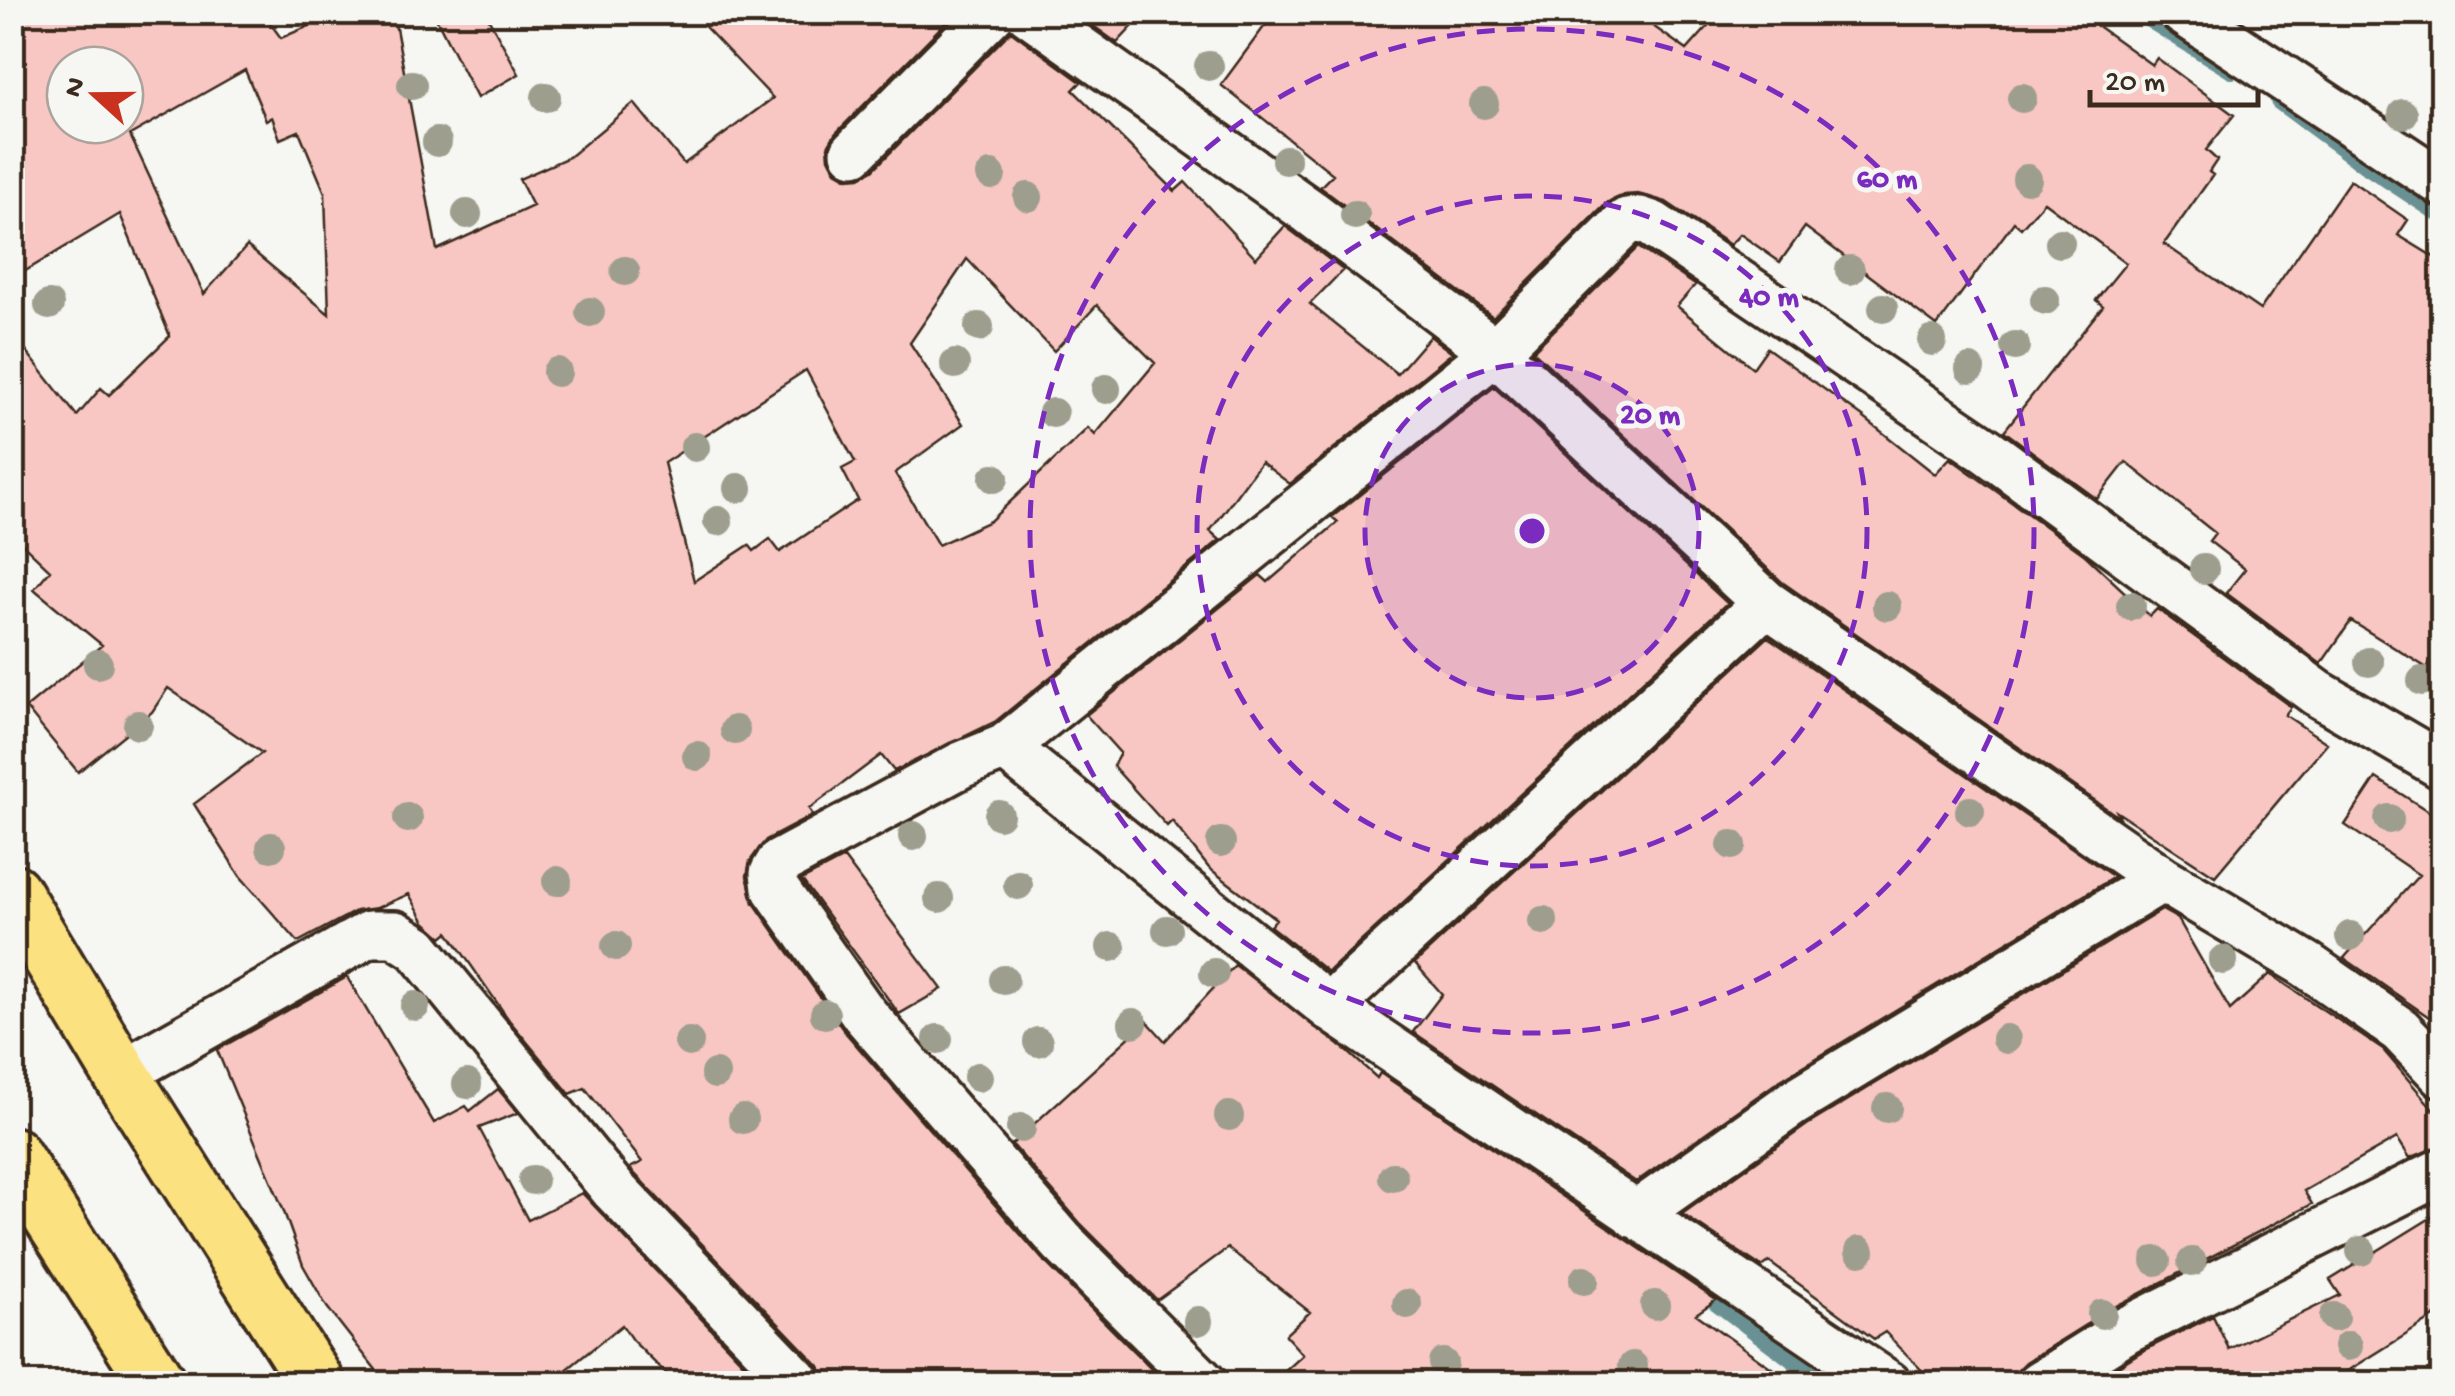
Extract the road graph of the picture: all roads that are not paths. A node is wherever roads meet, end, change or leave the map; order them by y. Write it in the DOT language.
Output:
graph roads {
  1 [pos="993,12"];
  2 [pos="1028,12"];
  3 [pos="2183,12"];
  4 [pos="854,152"];
  5 [pos="2442,183"];
  6 [pos="1495,352"];
  7 [pos="1766,603"];
  8 [pos="1006,747"];
  9 [pos="2442,766"];
  10 [pos="2162,879"];
  11 [pos="12,892"];
  12 [pos="1329,1006"];
  13 [pos="121,1074"];
  14 [pos="2442,1074"];
  15 [pos="12,1155"];
  16 [pos="2442,1171"];
  17 [pos="1635,1215"];
  18 [pos="145,1379"];
  19 [pos="317,1384"];
  20 [pos="800,1384"];
  21 [pos="1204,1384"];
  22 [pos="1888,1384"];
  23 [pos="2040,1384"];
  1 -- 4 [label="street"];
  2 -- 6 [label="street"];
  3 -- 5 [label="street"];
  6 -- 7 [label="street"];
  6 -- 8 [label="street"];
  6 -- 9 [label="street"];
  7 -- 10 [label="street"];
  7 -- 12 [label="street"];
  8 -- 12 [label="street"];
  8 -- 21 [label="street"];
  10 -- 14 [label="street"];
  10 -- 17 [label="street"];
  11 -- 13 [label="main road"];
  12 -- 17 [label="street"];
  13 -- 19 [label="main road"];
  13 -- 20 [label="street"];
  15 -- 18 [label="main road"];
  16 -- 23 [label="street"];
  17 -- 22 [label="street"];
}
